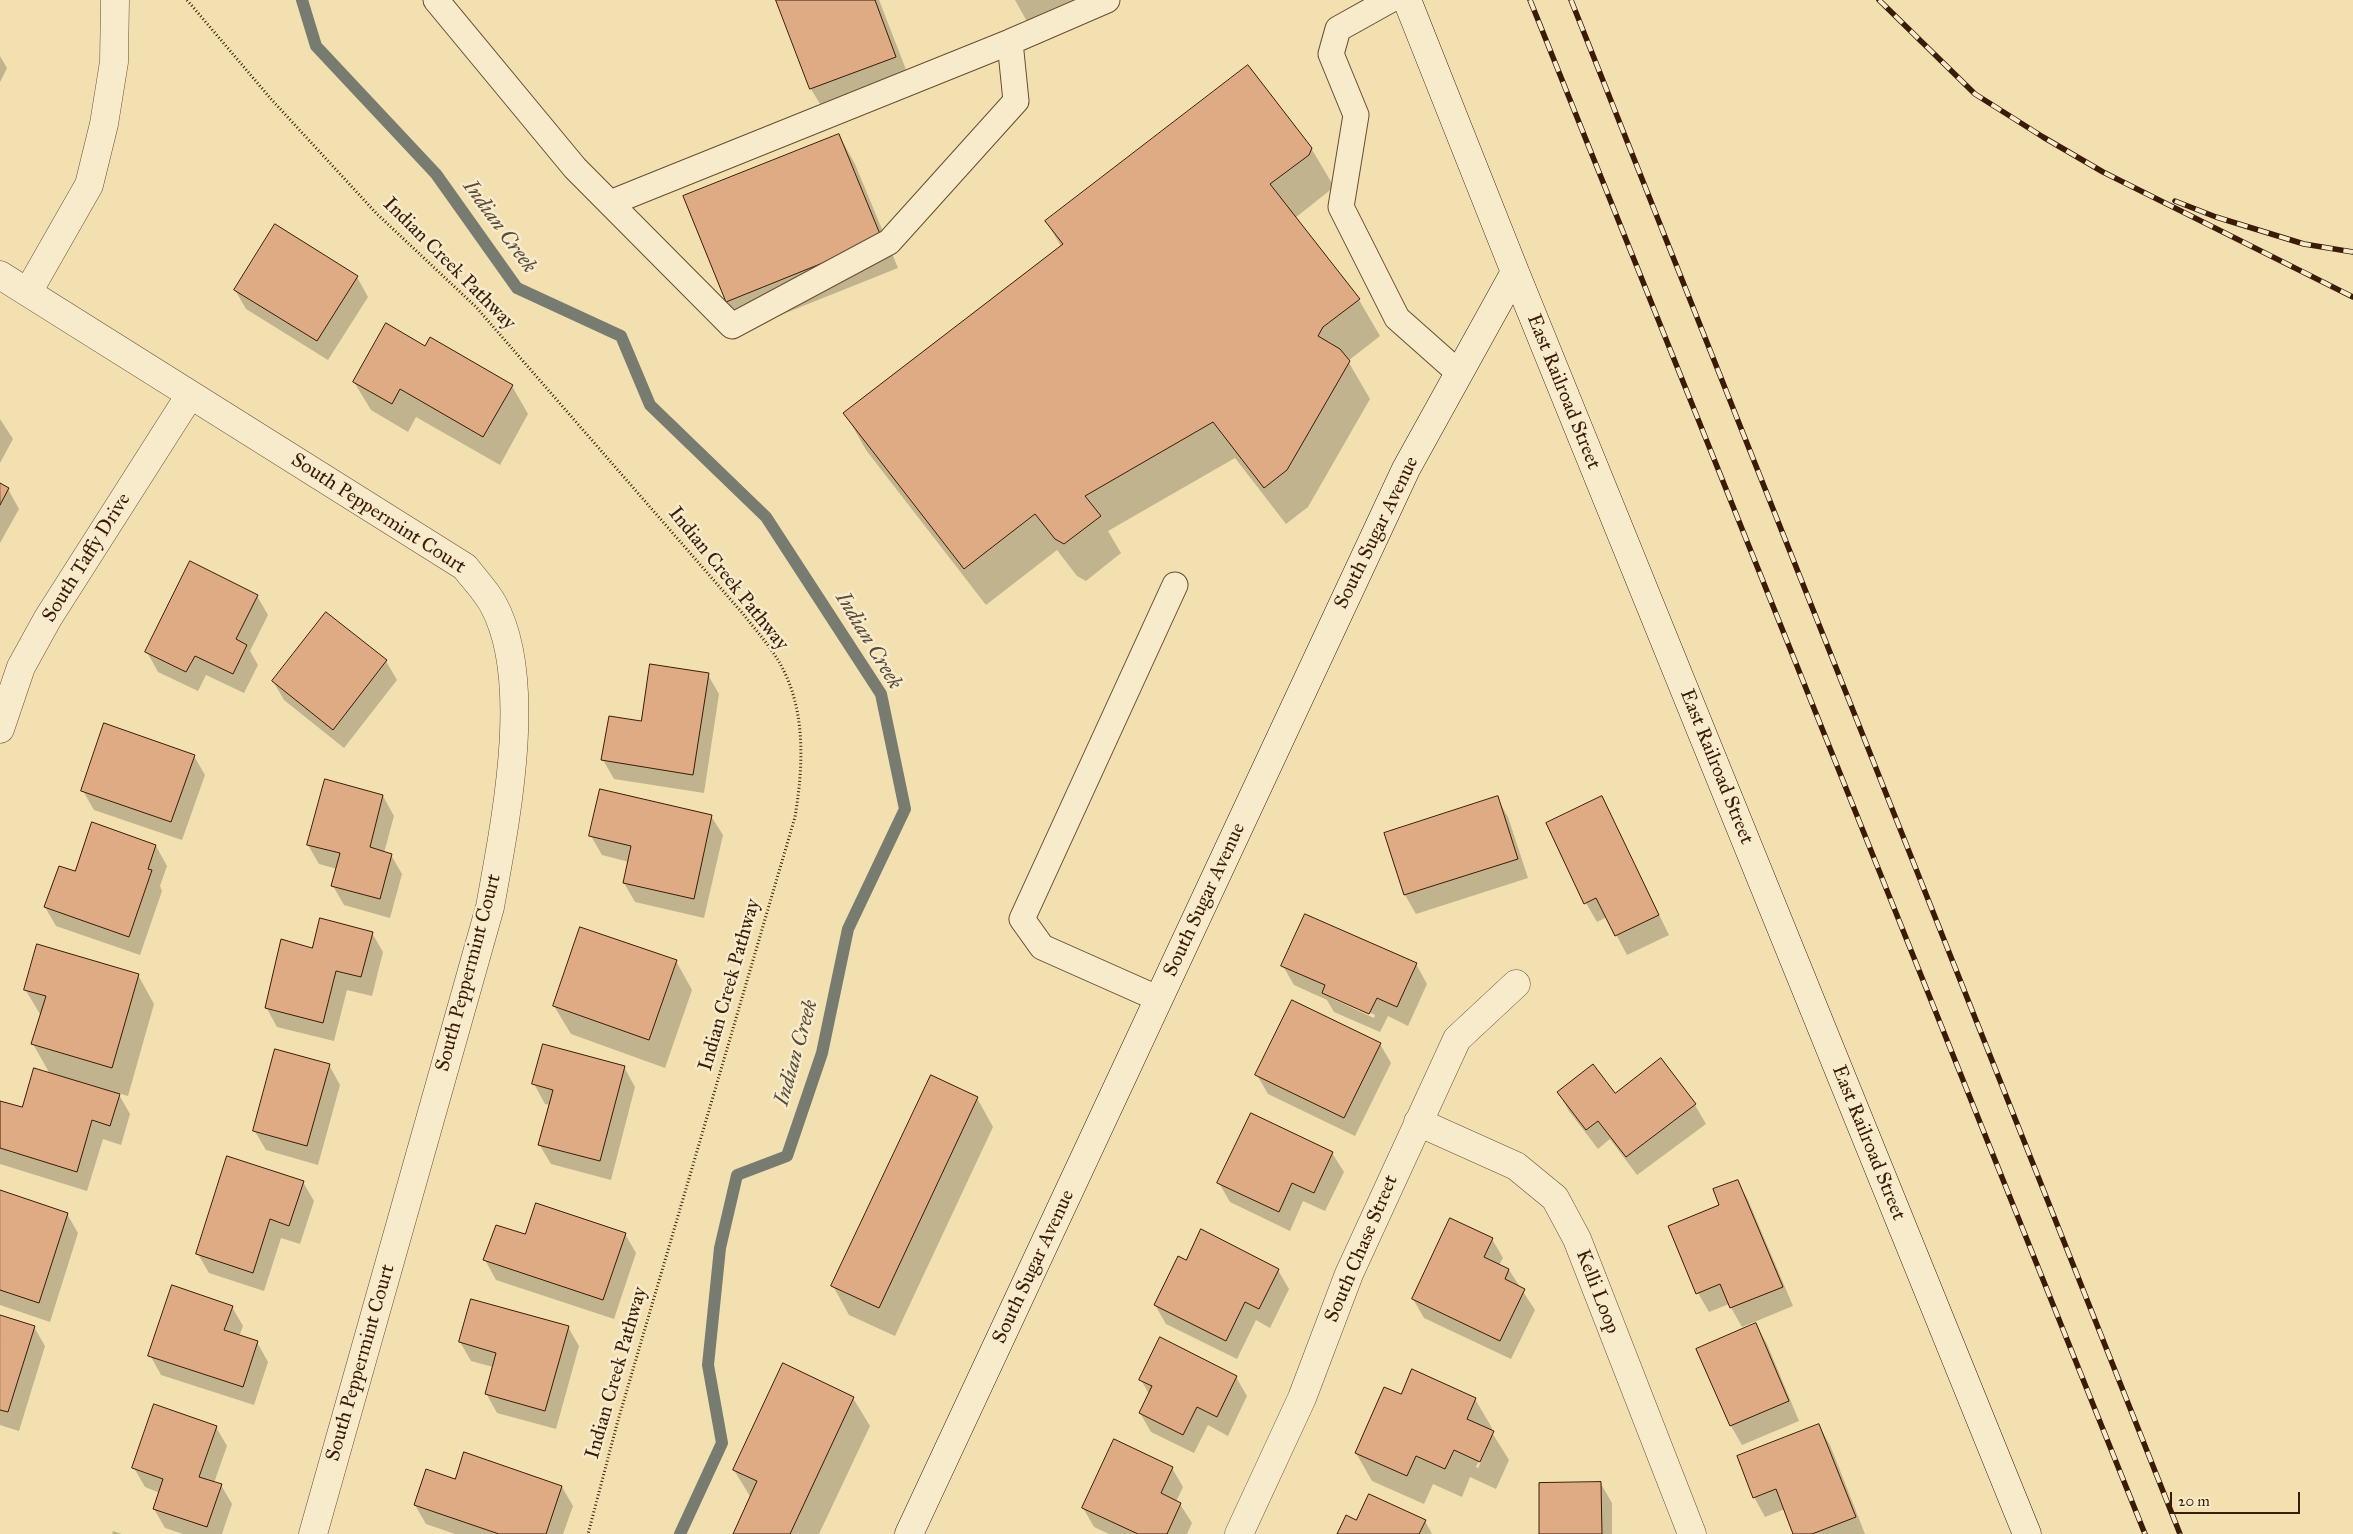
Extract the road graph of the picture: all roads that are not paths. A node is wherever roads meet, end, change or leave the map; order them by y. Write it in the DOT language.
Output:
graph roads {
  1 [pos="115,0"];
  2 [pos="436,0"];
  3 [pos="1107,0"];
  4 [pos="1390,0"];
  5 [pos="1407,0"];
  6 [pos="1010,42"];
  7 [pos="610,203"];
  8 [pos="1515,272"];
  9 [pos="0,275"];
  10 [pos="28,292"];
  11 [pos="1459,373"];
  12 [pos="190,395"];
  13 [pos="1175,585"];
  14 [pos="0,729"];
  15 [pos="1516,984"];
  16 [pos="1159,999"];
  17 [pos="1418,1122"];
  18 [pos="313,1534"];
  19 [pos="909,1534"];
  20 [pos="1239,1534"];
  21 [pos="1692,1534"];
  22 [pos="2027,1534"];
  1 -- 10 [label="street"];
  2 -- 7 [label="lane"];
  3 -- 6 [label="lane"];
  4 -- 11 [label="lane"];
  5 -- 8 [label="street, East Railroad Street"];
  6 -- 7 [label="lane"];
  6 -- 7 [label="lane"];
  8 -- 11 [label="street, South Sugar Avenue"];
  8 -- 22 [label="street, East Railroad Street"];
  9 -- 10 [label="street, South Peppermint Court"];
  10 -- 12 [label="street, South Peppermint Court"];
  11 -- 16 [label="street, South Sugar Avenue"];
  12 -- 14 [label="street, South Taffy Drive"];
  12 -- 18 [label="street, South Peppermint Court"];
  13 -- 16 [label="lane"];
  15 -- 17 [label="street, South Chase Street"];
  16 -- 19 [label="street, South Sugar Avenue"];
  17 -- 20 [label="street, South Chase Street"];
  17 -- 21 [label="street, Kelli Loop"];
}
